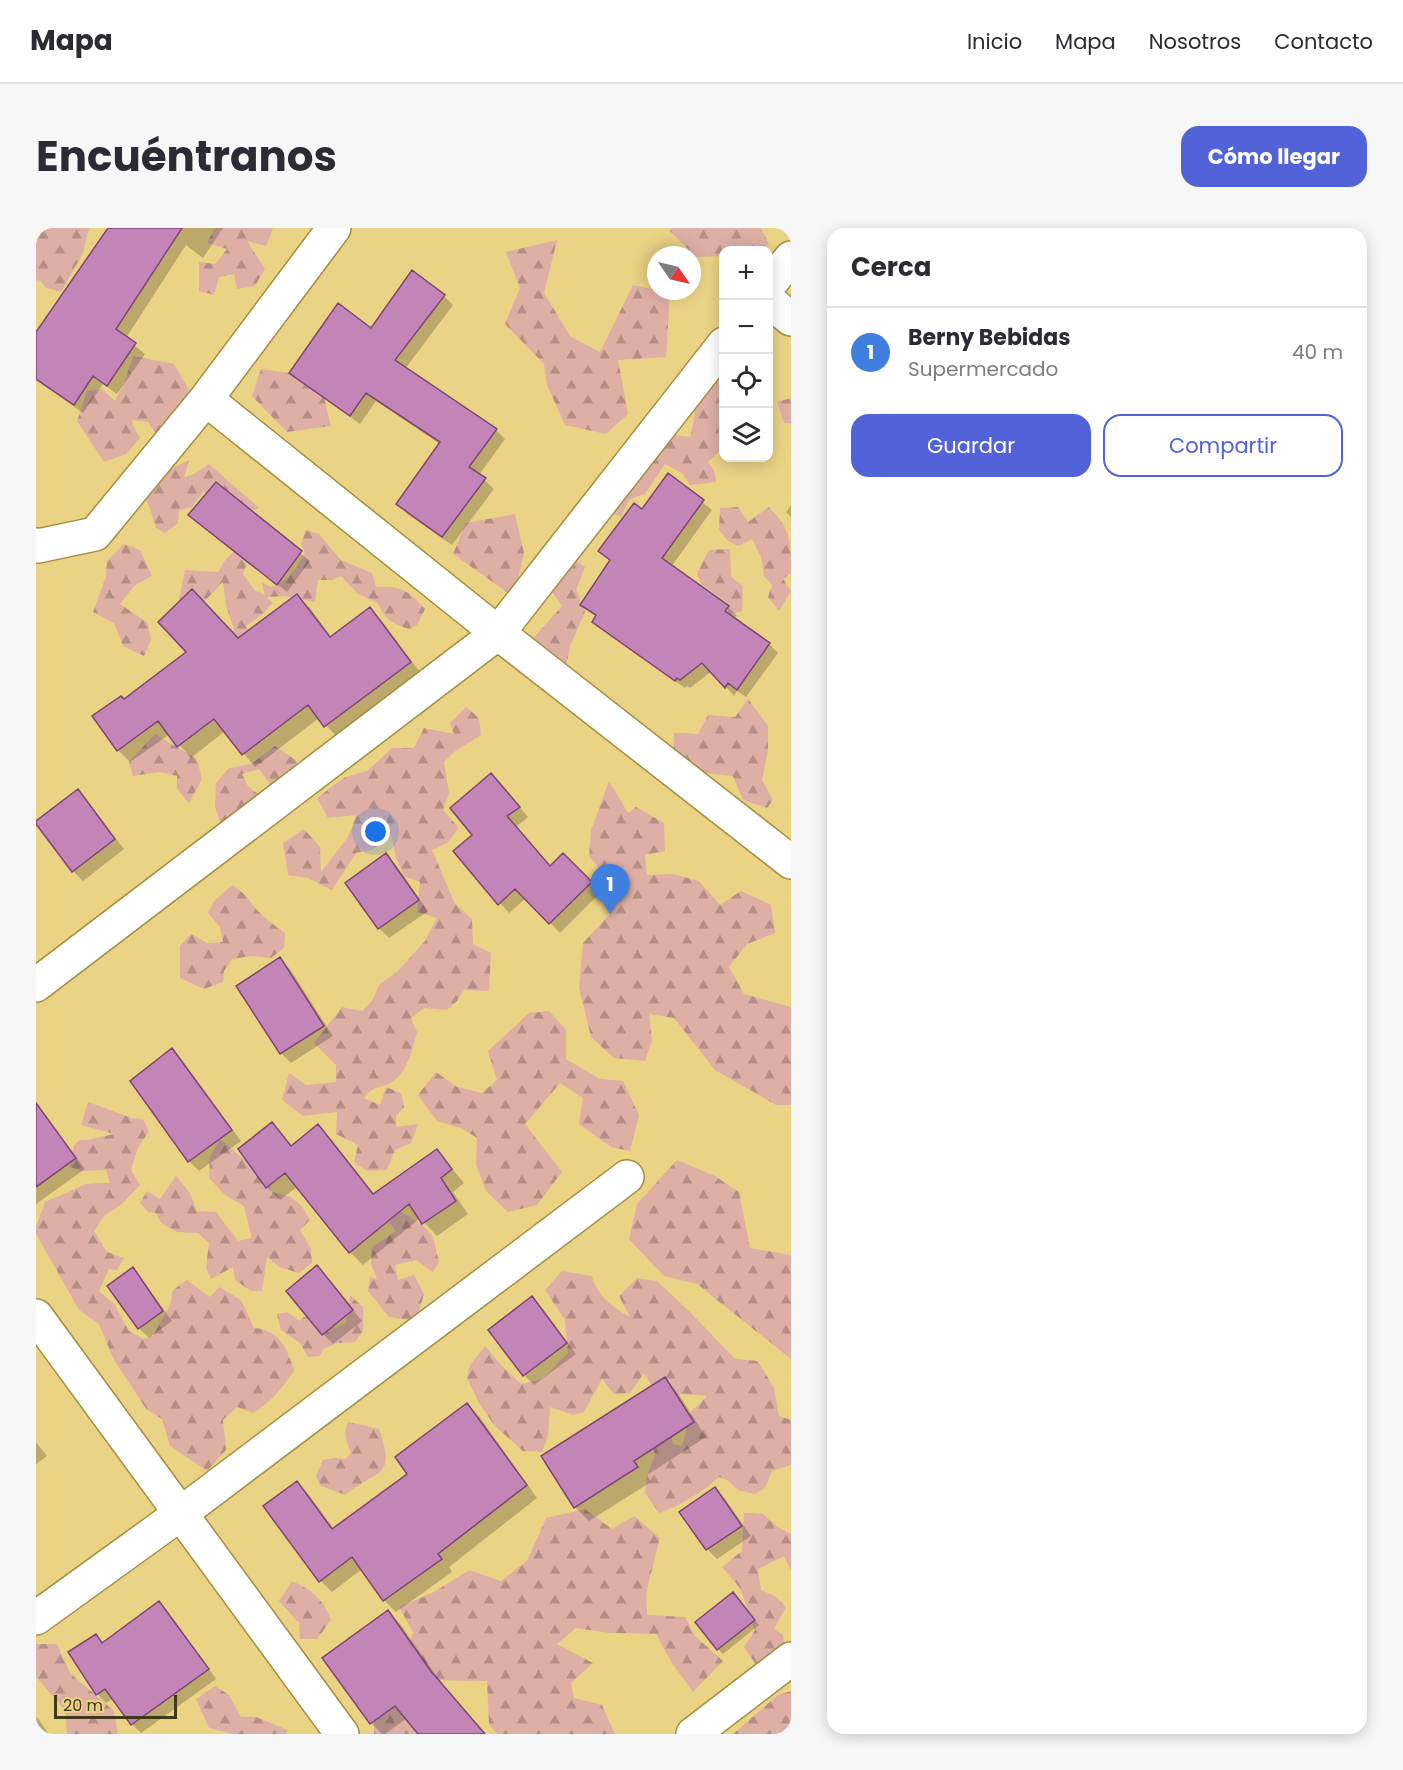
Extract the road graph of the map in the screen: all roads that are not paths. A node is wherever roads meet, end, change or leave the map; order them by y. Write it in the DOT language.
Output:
graph roads {
  1 [pos="334,228"];
  2 [pos="791,258"];
  3 [pos="773,280"];
  4 [pos="773,304"];
  5 [pos="791,319"];
  6 [pos="719,349"];
  7 [pos="206,399"];
  8 [pos="36,545"];
  9 [pos="498,633"];
  10 [pos="791,862"];
  11 [pos="36,985"];
  12 [pos="627,1177"];
  13 [pos="36,1316"];
  14 [pos="180,1514"];
  15 [pos="36,1617"];
  16 [pos="791,1659"];
  17 [pos="342,1734"];
  18 [pos="693,1734"];
  1 -- 7 [label="street"];
  2 -- 3 [label="street"];
  4 -- 5 [label="street"];
  6 -- 9 [label="street"];
  7 -- 8 [label="street"];
  7 -- 9 [label="street"];
  9 -- 10 [label="street"];
  9 -- 11 [label="street"];
  12 -- 14 [label="street"];
  13 -- 14 [label="street"];
  14 -- 15 [label="street"];
  14 -- 17 [label="street"];
  16 -- 18 [label="street"];
}
